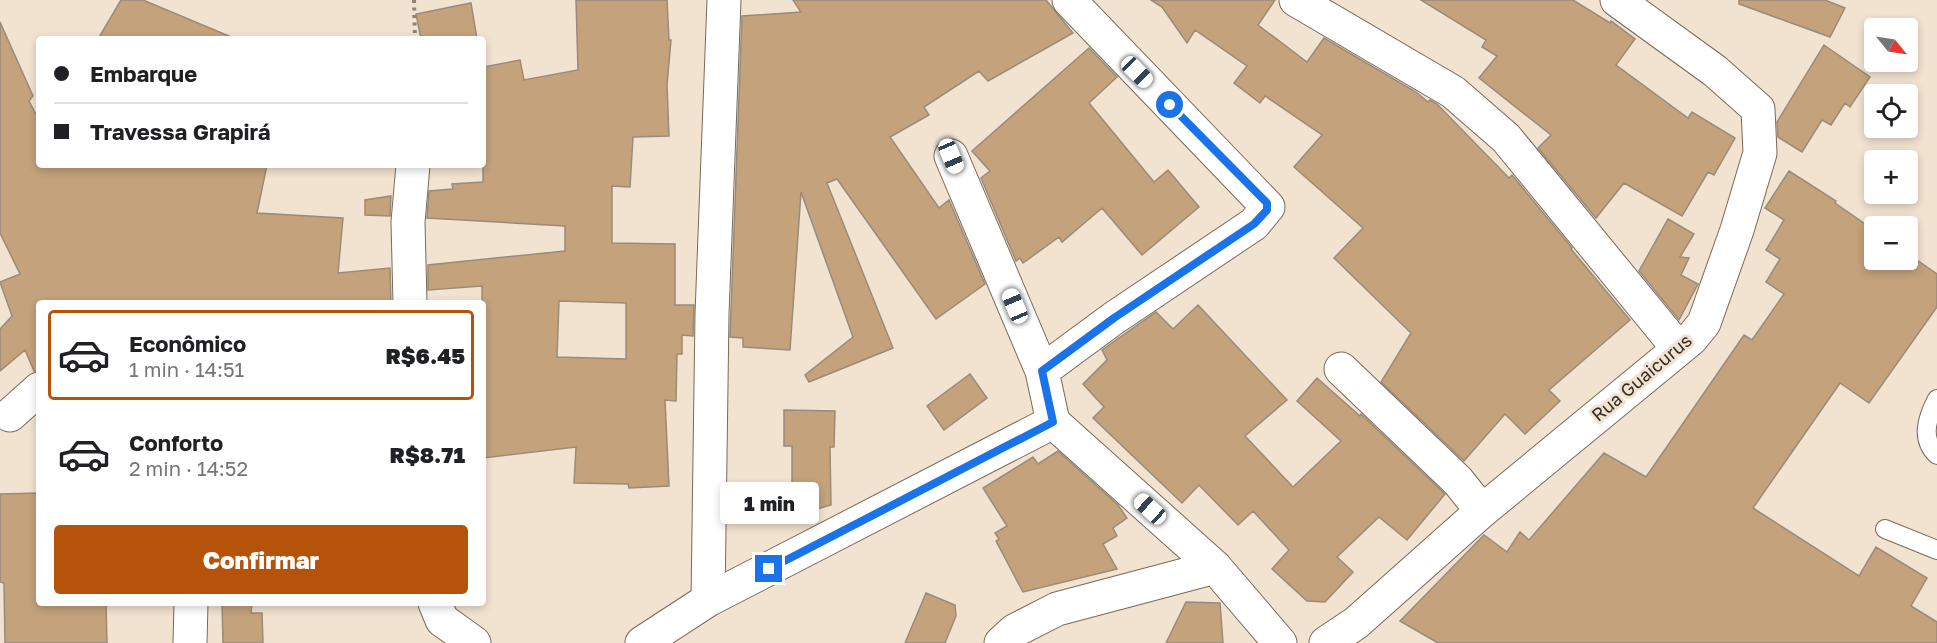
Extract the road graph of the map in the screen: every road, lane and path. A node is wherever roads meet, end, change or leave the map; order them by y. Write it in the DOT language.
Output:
graph roads {
  1 [pos="414,0"];
  2 [pos="724,0"];
  3 [pos="1069,0"];
  4 [pos="1296,0"];
  5 [pos="1617,0"];
  6 [pos="415,36"];
  7 [pos="951,156"];
  8 [pos="413,168"];
  9 [pos="410,300"];
  10 [pos="1678,348"];
  11 [pos="1341,369"];
  12 [pos="1042,371"];
  13 [pos="36,392"];
  14 [pos="1937,399"];
  15 [pos="10,415"];
  16 [pos="1053,422"];
  17 [pos="1937,455"];
  18 [pos="1482,511"];
  19 [pos="1886,529"];
  20 [pos="1937,550"];
  21 [pos="1215,567"];
  22 [pos="708,600"];
  23 [pos="191,606"];
  24 [pos="436,606"];
  25 [pos="190,643"];
  26 [pos="474,643"];
  27 [pos="642,643"];
  28 [pos="1001,643"];
  29 [pos="1280,643"];
  30 [pos="1326,643"];
  1 -- 6 [label="path"];
  2 -- 22 [label="street"];
  3 -- 12 [label="street"];
  4 -- 10 [label="street"];
  5 -- 10 [label="street, Rua Guaicurus"];
  7 -- 12 [label="street"];
  8 -- 9 [label="street"];
  10 -- 18 [label="street, Rua Guaicurus"];
  11 -- 18 [label="street"];
  12 -- 16 [label="street"];
  13 -- 15 [label="street"];
  14 -- 17 [label="lane"];
  16 -- 21 [label="street"];
  16 -- 22 [label="street"];
  18 -- 30 [label="street, Rua Guaicurus"];
  19 -- 20 [label="lane"];
  21 -- 28 [label="street"];
  21 -- 29 [label="street"];
  22 -- 27 [label="street"];
  23 -- 25 [label="street"];
  24 -- 26 [label="street"];
}
